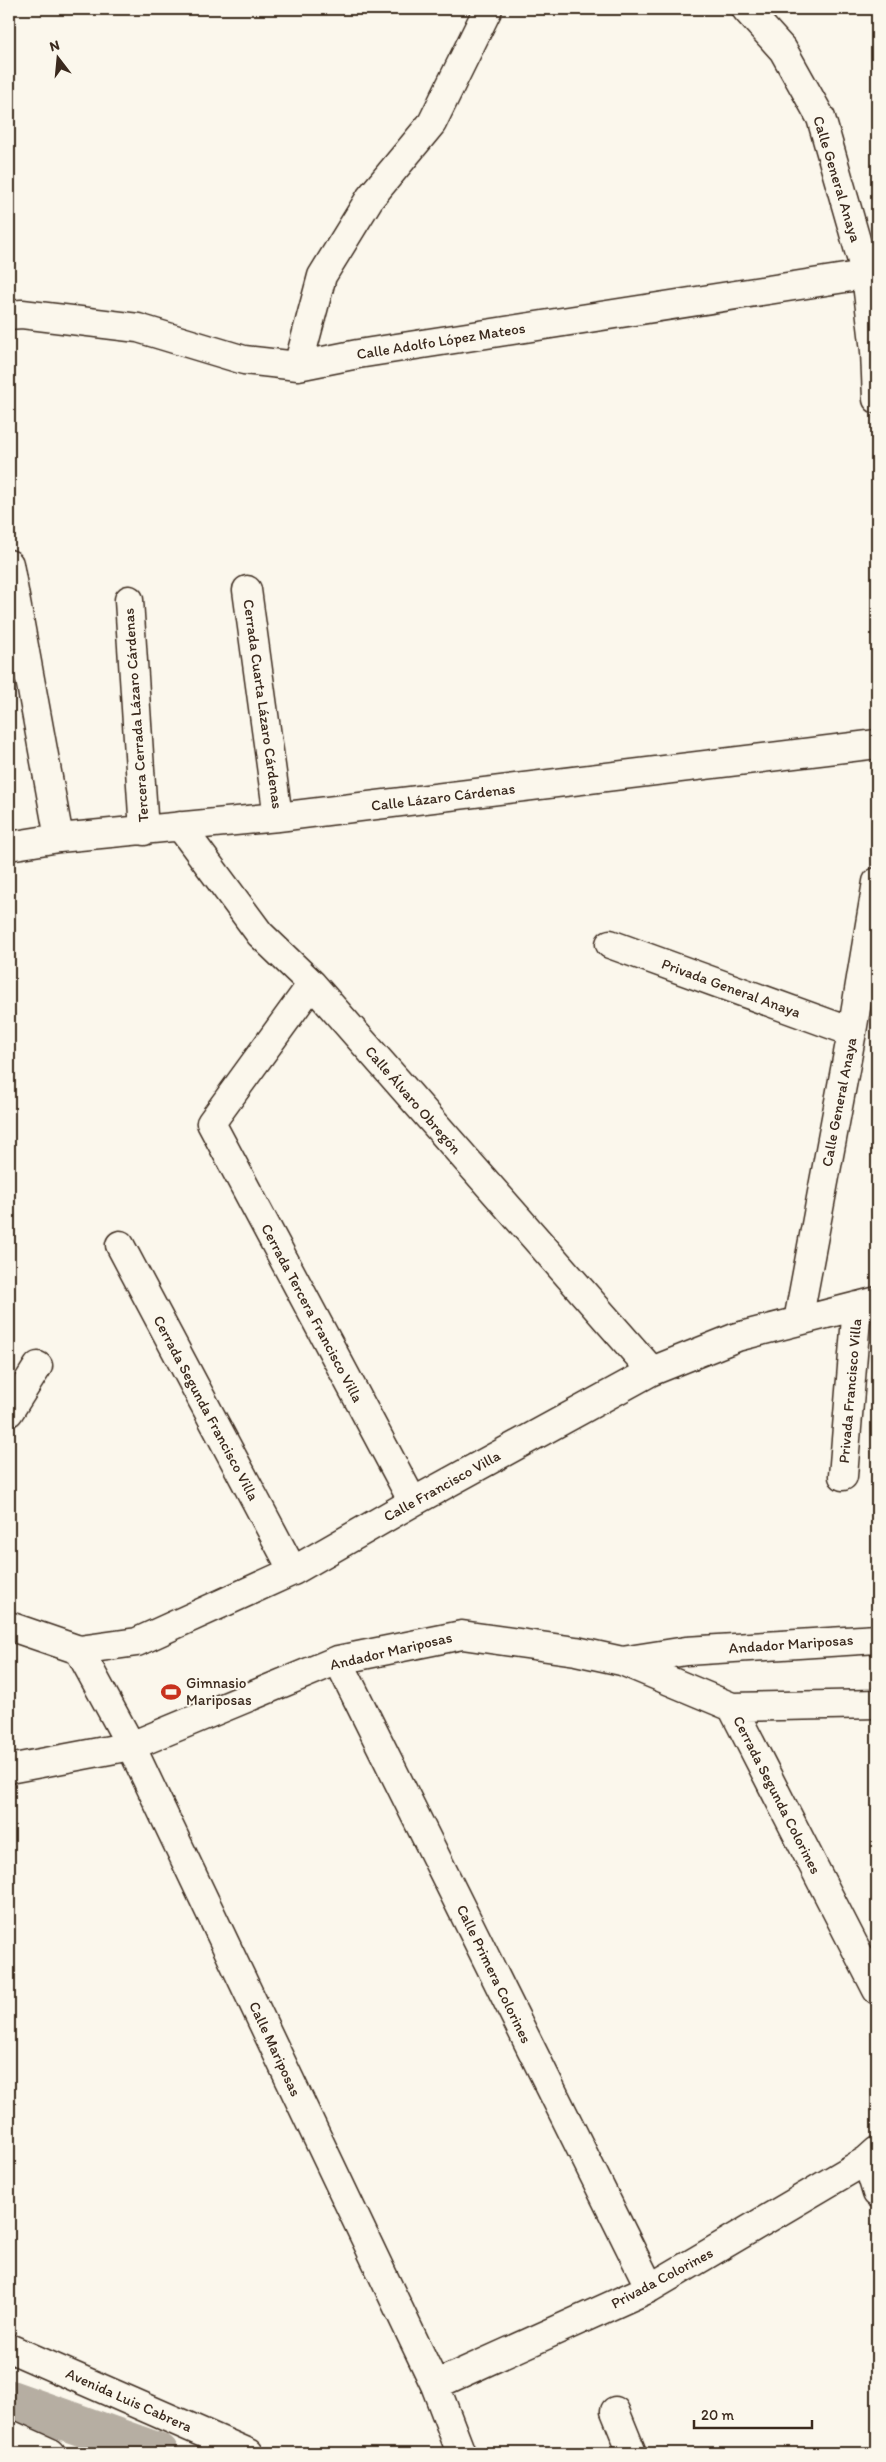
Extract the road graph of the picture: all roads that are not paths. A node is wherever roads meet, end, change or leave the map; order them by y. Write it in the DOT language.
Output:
graph roads {
  1 [pos="488,9"];
  2 [pos="746,9"];
  3 [pos="871,274"];
  4 [pos="9,315"];
  5 [pos="298,366"];
  6 [pos="877,399"];
  7 [pos="9,564"];
  8 [pos="247,590"];
  9 [pos="129,600"];
  10 [pos="877,744"];
  11 [pos="278,817"];
  12 [pos="180,826"];
  13 [pos="144,831"];
  14 [pos="59,838"];
  15 [pos="9,846"];
  16 [pos="877,882"];
  17 [pos="610,944"];
  18 [pos="312,984"];
  19 [pos="852,1032"];
  20 [pos="120,1245"];
  21 [pos="867,1304"];
  22 [pos="798,1321"];
  23 [pos="38,1366"];
  24 [pos="652,1371"];
  25 [pos="9,1412"];
  26 [pos="843,1476"];
  27 [pos="413,1502"];
  28 [pos="292,1571"];
  29 [pos="9,1626"];
  30 [pos="877,1639"];
  31 [pos="79,1650"];
  32 [pos="338,1660"];
  33 [pos="622,1661"];
  34 [pos="877,1704"];
  35 [pos="732,1707"];
  36 [pos="131,1746"];
  37 [pos="9,1769"];
  38 [pos="877,1990"];
  39 [pos="872,2155"];
  40 [pos="877,2193"];
  41 [pos="650,2288"];
  42 [pos="9,2348"];
  43 [pos="435,2385"];
  44 [pos="615,2411"];
  45 [pos="9,2434"];
  46 [pos="51,2453"];
  47 [pos="250,2453"];
  48 [pos="461,2453"];
  49 [pos="632,2453"];
  1 -- 5 [label="street"];
  2 -- 3 [label="street, Calle General Anaya"];
  3 -- 5 [label="street, Calle Adolfo López Mateos"];
  3 -- 6 [label="street, Calle General Anaya"];
  4 -- 5 [label="street, Calle Adolfo López Mateos"];
  7 -- 14 [label="street"];
  8 -- 11 [label="street, Cerrada Cuarta Lázaro Cárdenas"];
  9 -- 13 [label="street, Tercera Cerrada Lázaro Cárdenas"];
  10 -- 11 [label="street, Calle Lázaro Cárdenas"];
  11 -- 12 [label="street, Calle Lázaro Cárdenas"];
  12 -- 13 [label="street, Calle Lázaro Cárdenas"];
  12 -- 18 [label="street, Calle Álvaro Obregón"];
  13 -- 14 [label="street, Calle Lázaro Cárdenas"];
  14 -- 15 [label="street, Calle Lázaro Cárdenas"];
  16 -- 19 [label="street, Calle General Anaya"];
  17 -- 19 [label="street, Privada General Anaya"];
  18 -- 24 [label="street, Calle Álvaro Obregón"];
  18 -- 27 [label="street, Cerrada Tercera Francisco Villa"];
  19 -- 22 [label="street, Calle General Anaya"];
  20 -- 28 [label="street, Cerrada Segunda Francisco Villa"];
  21 -- 22 [label="street, Calle Francisco Villa"];
  21 -- 26 [label="street, Privada Francisco Villa"];
  22 -- 24 [label="street, Calle Francisco Villa"];
  23 -- 25 [label="street"];
  24 -- 27 [label="street, Calle Francisco Villa"];
  27 -- 28 [label="street, Calle Francisco Villa"];
  28 -- 31 [label="street, Calle Francisco Villa"];
  29 -- 31 [label="street, Calle Francisco Villa"];
  30 -- 33 [label="street, Andador Mariposas"];
  31 -- 36 [label="street, Calle Mariposas"];
  32 -- 33 [label="street, Andador Mariposas"];
  32 -- 36 [label="street, Andador Mariposas"];
  32 -- 41 [label="street, Calle Primera Colorines"];
  33 -- 35 [label="street, Cerrada Segunda Colorines"];
  34 -- 35 [label="street"];
  35 -- 38 [label="street, Cerrada Segunda Colorines"];
  36 -- 37 [label="street, Andador Mariposas"];
  36 -- 43 [label="street, Calle Mariposas"];
  39 -- 40 [label="street"];
  39 -- 41 [label="street, Privada Colorines"];
  41 -- 43 [label="street, Privada Colorines"];
  42 -- 47 [label="street, Avenida Luis Cabrera"];
  43 -- 48 [label="street, Calle Mariposas"];
  44 -- 49 [label="street"];
  45 -- 46 [label="street"];
}
